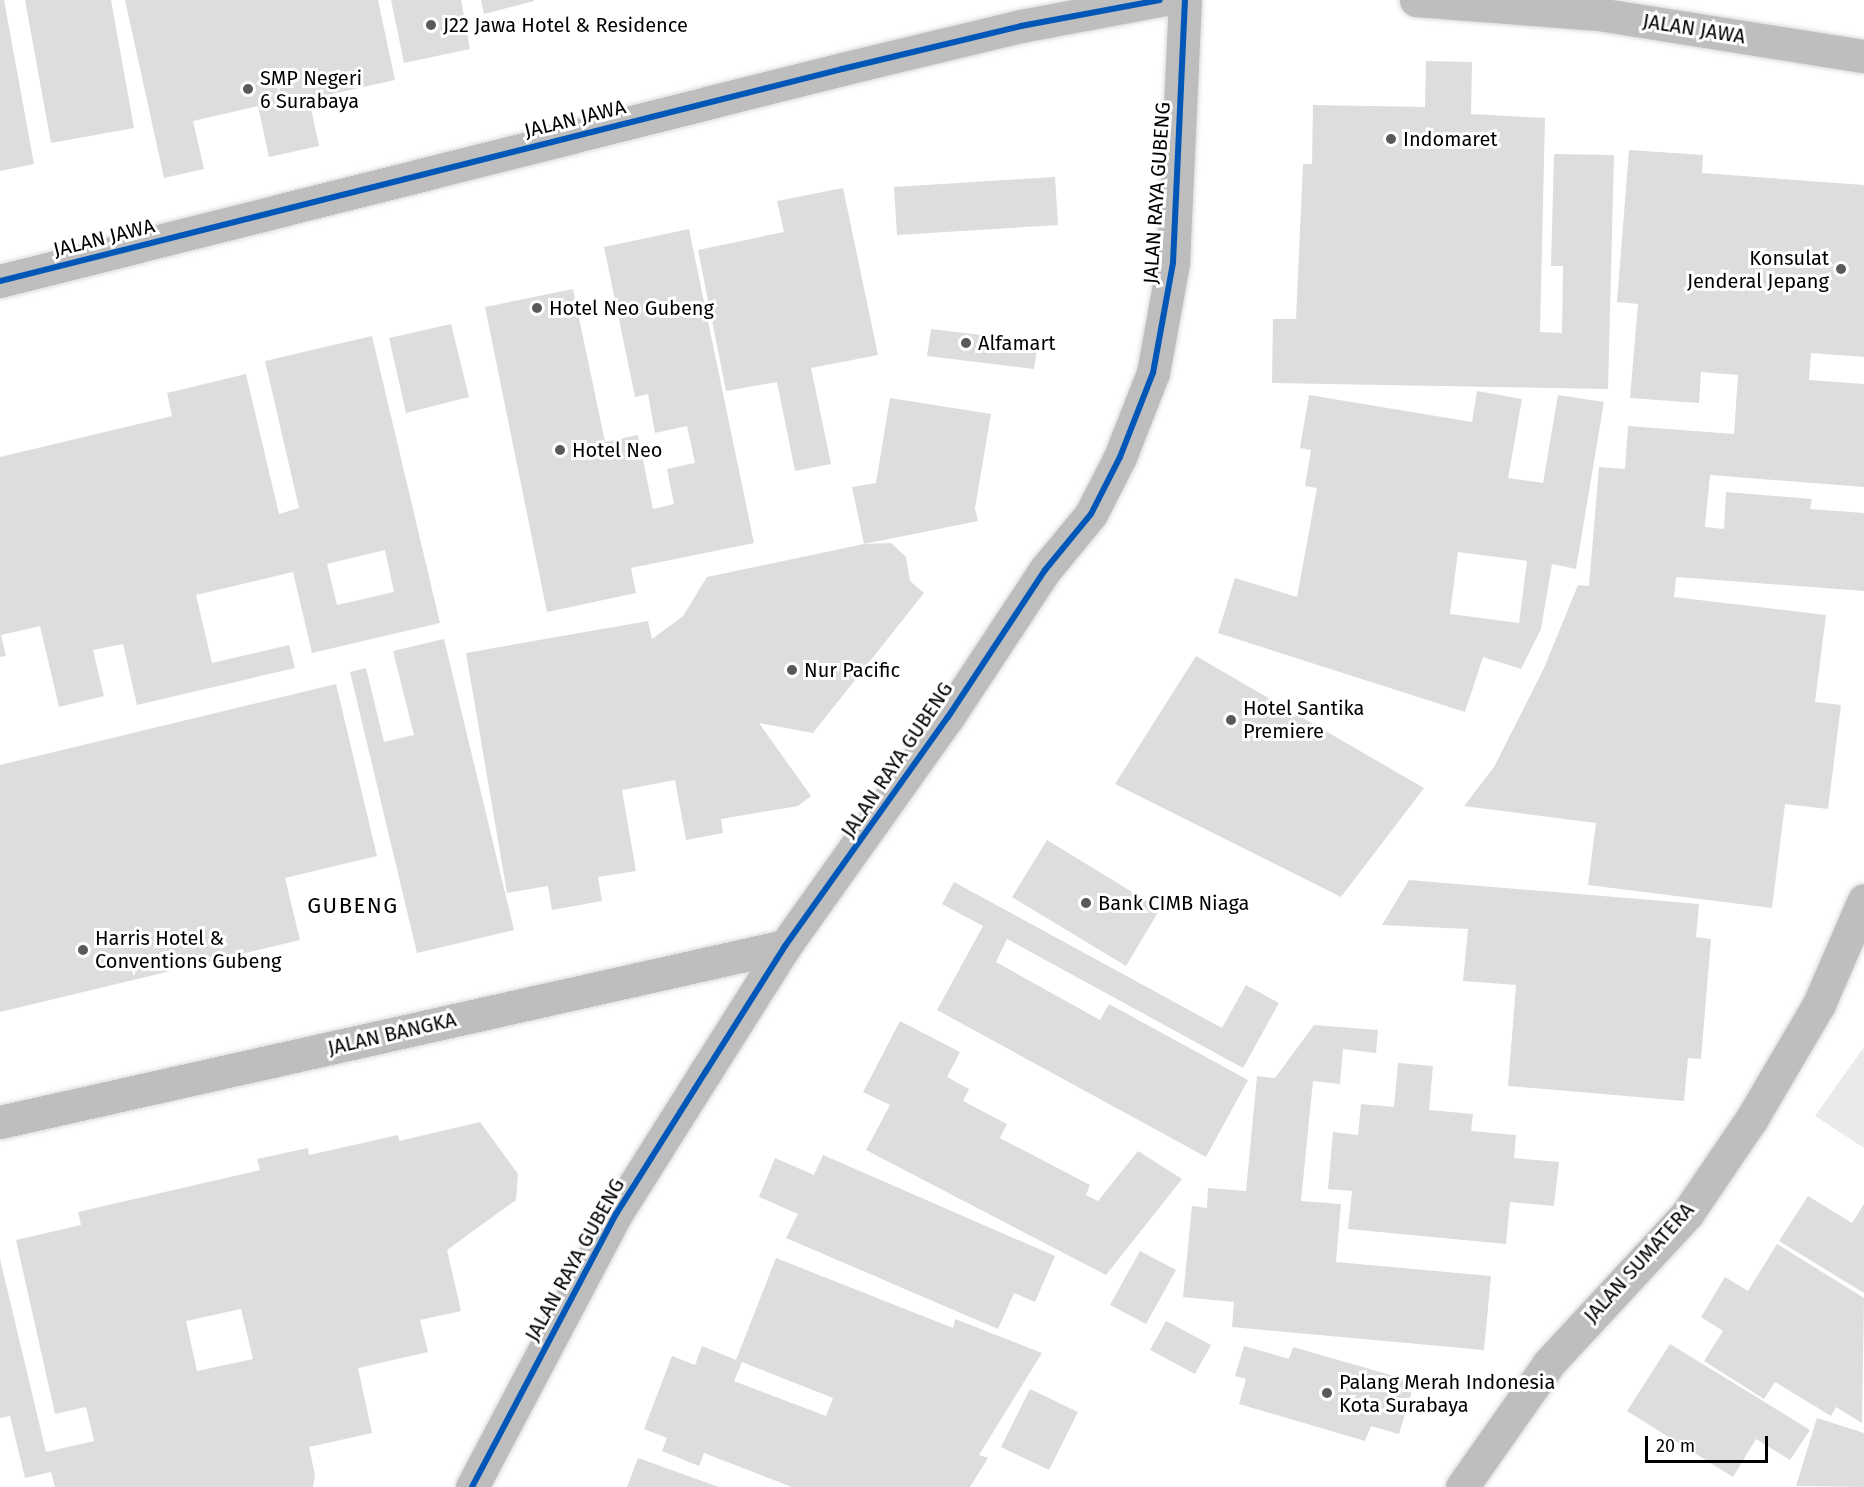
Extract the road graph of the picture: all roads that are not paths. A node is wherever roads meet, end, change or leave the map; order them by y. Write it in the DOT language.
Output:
graph roads {
  1 [pos="1160,0"];
  2 [pos="1185,0"];
  3 [pos="1416,0"];
  4 [pos="1864,56"];
  5 [pos="0,281"];
  6 [pos="1864,900"];
  7 [pos="785,946"];
  8 [pos="0,1122"];
  9 [pos="472,1487"];
  10 [pos="1461,1487"];
  1 -- 5 [label="street, JALAN JAWA"];
  2 -- 7 [label="highway, JALAN RAYA GUBENG"];
  3 -- 4 [label="street, JALAN JAWA"];
  6 -- 10 [label="street, JALAN SUMATERA"];
  7 -- 8 [label="street, JALAN BANGKA"];
  7 -- 9 [label="highway, JALAN RAYA GUBENG"];
}
